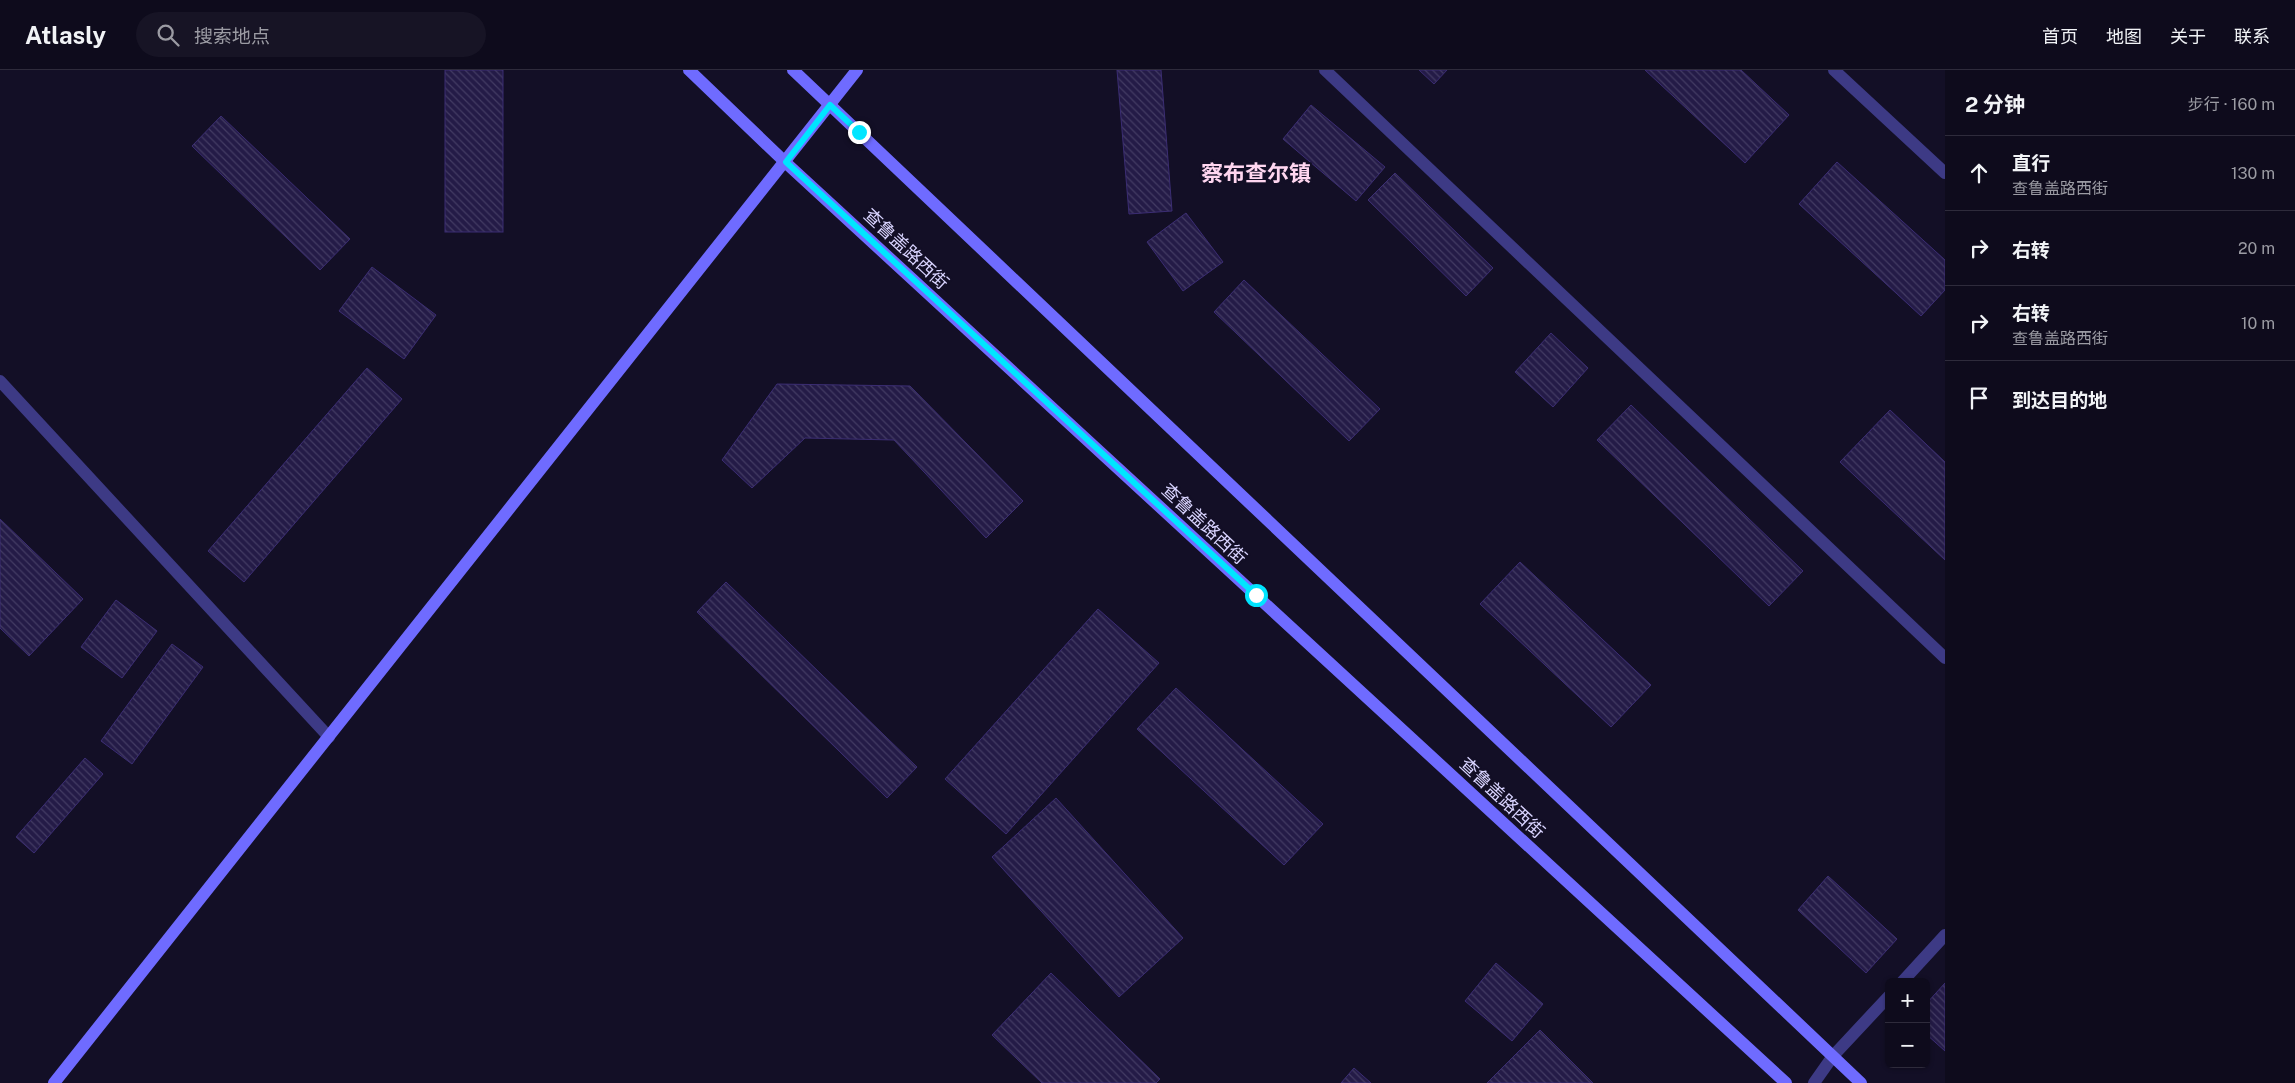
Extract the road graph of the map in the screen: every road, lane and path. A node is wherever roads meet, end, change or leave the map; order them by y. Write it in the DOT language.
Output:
graph roads {
  1 [pos="689,70"];
  2 [pos="793,70"];
  3 [pos="858,70"];
  4 [pos="1325,70"];
  5 [pos="1834,70"];
  6 [pos="830,105"];
  7 [pos="786,162"];
  8 [pos="1945,173"];
  9 [pos="0,381"];
  10 [pos="1945,658"];
  11 [pos="329,737"];
  12 [pos="1945,935"];
  13 [pos="1906,978"];
  14 [pos="1885,1000"];
  15 [pos="1833,1056"];
  16 [pos="54,1083"];
  17 [pos="1786,1083"];
  18 [pos="1814,1083"];
  19 [pos="1861,1083"];
  1 -- 7 [label="street, 查鲁盖路西街"];
  2 -- 6 [label="street"];
  3 -- 6 [label="street"];
  4 -- 10 [label="street"];
  5 -- 8 [label="street"];
  6 -- 7 [label="street"];
  6 -- 15 [label="street"];
  7 -- 11 [label="street"];
  7 -- 17 [label="street, 查鲁盖路西街"];
  9 -- 11 [label="street"];
  11 -- 16 [label="street"];
  12 -- 13 [label="street"];
  14 -- 15 [label="street"];
  15 -- 18 [label="street"];
  15 -- 19 [label="street"];
}
